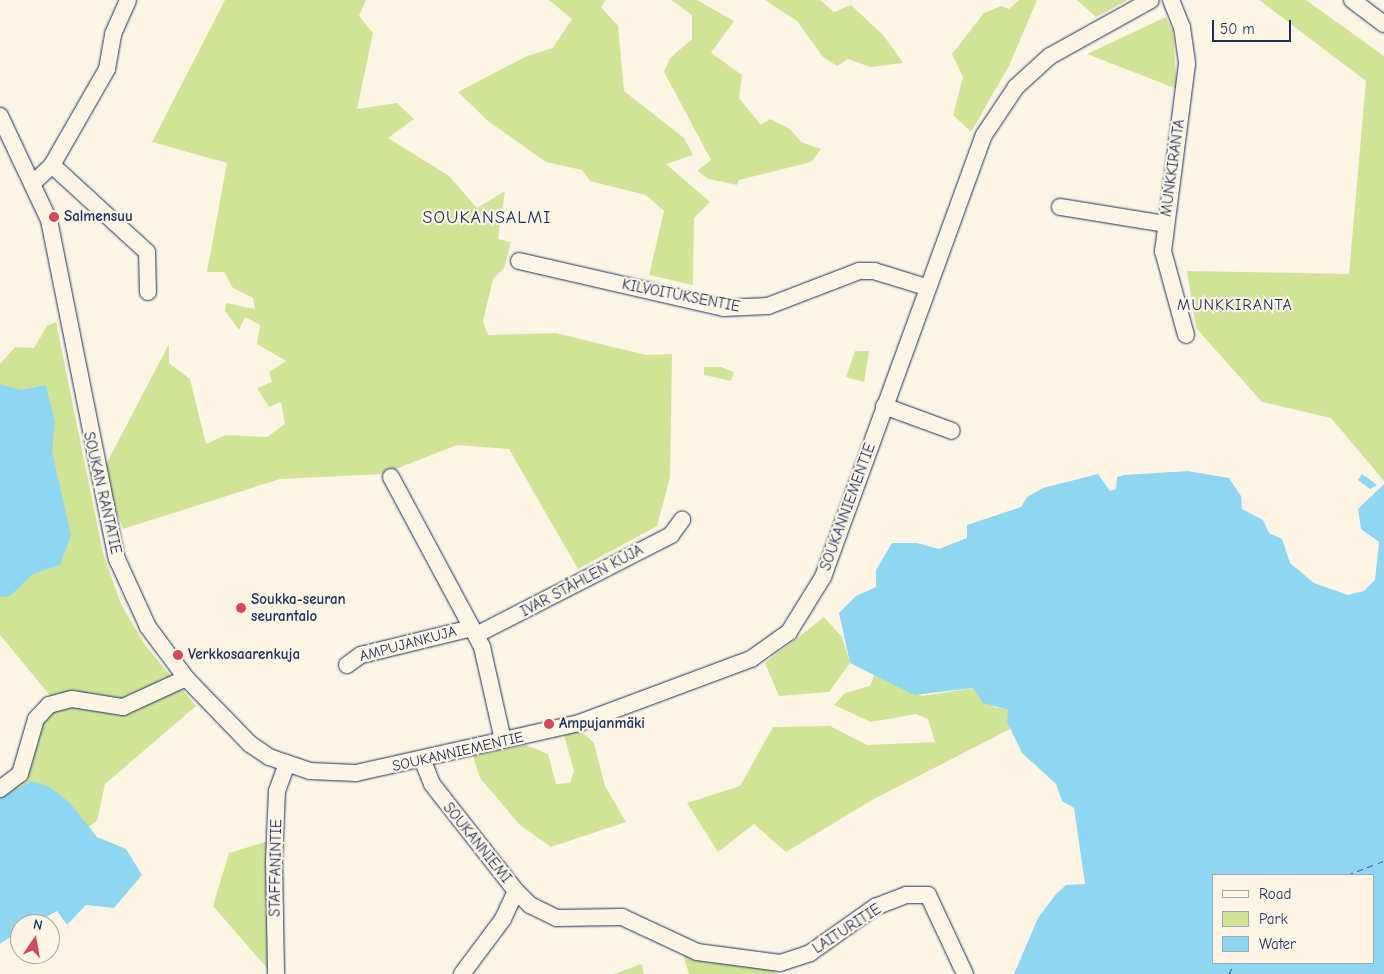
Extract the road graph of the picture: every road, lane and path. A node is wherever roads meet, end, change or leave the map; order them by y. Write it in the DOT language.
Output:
graph roads {
  1 [pos="128,0"];
  2 [pos="1151,0"];
  3 [pos="1171,0"];
  4 [pos="1352,0"];
  5 [pos="1384,24"];
  6 [pos="0,116"];
  7 [pos="52,165"];
  8 [pos="34,183"];
  9 [pos="1060,207"];
  10 [pos="1165,224"];
  11 [pos="519,261"];
  12 [pos="926,287"];
  13 [pos="148,292"];
  14 [pos="1186,335"];
  15 [pos="884,406"];
  16 [pos="952,431"];
  17 [pos="391,476"];
  18 [pos="682,520"];
  19 [pos="474,632"];
  20 [pos="347,665"];
  21 [pos="186,678"];
  22 [pos="503,740"];
  23 [pos="422,759"];
  24 [pos="287,764"];
  25 [pos="339,773"];
  26 [pos="0,789"];
  27 [pos="516,891"];
  28 [pos="276,974"];
  29 [pos="462,974"];
  30 [pos="966,974"];
  1 -- 7 [label="street"];
  2 -- 12 [label="street, SOUKANNIEMENTIE"];
  3 -- 10 [label="street, MUNKKIRANTA"];
  4 -- 5 [label="street"];
  6 -- 8 [label="street, SOUKAN RANTATIE"];
  7 -- 8 [label="street"];
  7 -- 13 [label="street"];
  8 -- 21 [label="street, SOUKAN RANTATIE"];
  9 -- 10 [label="street"];
  10 -- 14 [label="street, MUNKKIRANTA"];
  11 -- 12 [label="street, KILVOITUKSENTIE"];
  12 -- 15 [label="street, SOUKANNIEMENTIE"];
  15 -- 16 [label="street"];
  15 -- 22 [label="street, SOUKANNIEMENTIE"];
  17 -- 19 [label="street"];
  18 -- 19 [label="street, IVAR STÅHLEN KUJA"];
  19 -- 20 [label="street, AMPUJANKUJA"];
  19 -- 22 [label="street"];
  21 -- 24 [label="street, SOUKAN RANTATIE"];
  21 -- 26 [label="street"];
  22 -- 23 [label="street, SOUKANNIEMENTIE"];
  23 -- 25 [label="street, SOUKANNIEMENTIE"];
  23 -- 27 [label="street, SOUKANNIEMI"];
  24 -- 25 [label="street, SOUKAN RANTATIE"];
  24 -- 28 [label="street, STAFFANINTIE"];
  27 -- 29 [label="street, SOUKANNIEMI"];
  27 -- 30 [label="street, LAITURITIE"];
}
